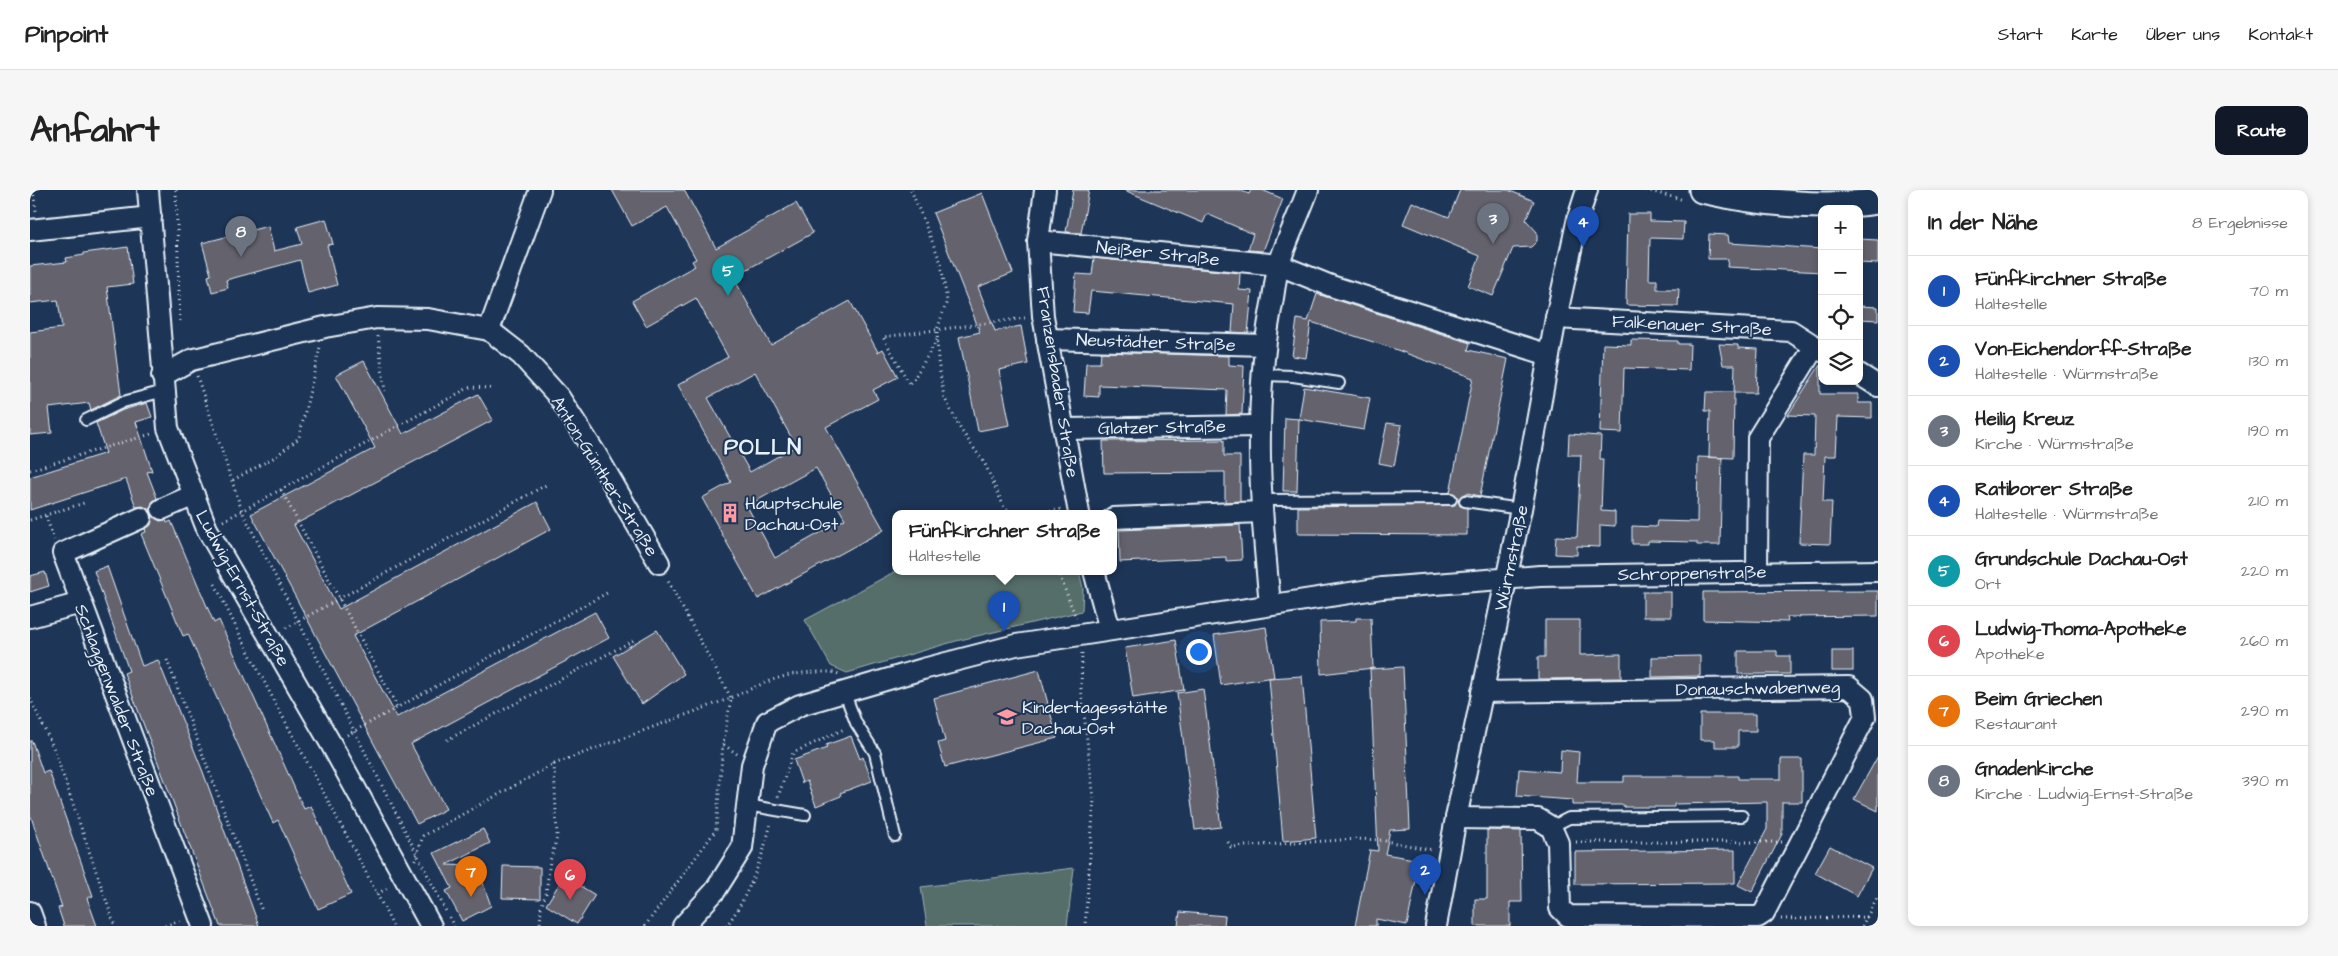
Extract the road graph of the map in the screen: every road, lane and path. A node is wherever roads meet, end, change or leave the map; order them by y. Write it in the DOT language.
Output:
graph roads {
  1 [pos="148,190"];
  2 [pos="176,190"];
  3 [pos="540,190"];
  4 [pos="911,190"];
  5 [pos="1044,190"];
  6 [pos="1308,190"];
  7 [pos="1587,190"];
  8 [pos="1702,190"];
  9 [pos="1813,198"];
  10 [pos="1878,201"];
  11 [pos="151,217"];
  12 [pos="30,230"];
  13 [pos="1038,241"];
  14 [pos="1279,265"];
  15 [pos="1043,316"];
  16 [pos="377,318"];
  17 [pos="1556,318"];
  18 [pos="325,327"];
  19 [pos="489,330"];
  20 [pos="938,330"];
  21 [pos="938,339"];
  22 [pos="1047,339"];
  23 [pos="1265,345"];
  24 [pos="1818,348"];
  25 [pos="1549,355"];
  26 [pos="191,360"];
  27 [pos="1262,375"];
  28 [pos="1863,377"];
  29 [pos="163,383"];
  30 [pos="1339,383"];
  31 [pos="1878,386"];
  32 [pos="491,388"];
  33 [pos="385,391"];
  34 [pos="86,420"];
  35 [pos="1259,426"];
  36 [pos="168,428"];
  37 [pos="1066,429"];
  38 [pos="30,470"];
  39 [pos="233,480"];
  40 [pos="546,485"];
  41 [pos="281,490"];
  42 [pos="194,495"];
  43 [pos="1451,499"];
  44 [pos="1465,501"];
  45 [pos="84,503"];
  46 [pos="1260,506"];
  47 [pos="1521,509"];
  48 [pos="162,510"];
  49 [pos="1008,510"];
  50 [pos="1079,510"];
  51 [pos="242,512"];
  52 [pos="141,518"];
  53 [pos="1117,518"];
  54 [pos="30,520"];
  55 [pos="207,529"];
  56 [pos="659,563"];
  57 [pos="1878,571"];
  58 [pos="1757,573"];
  59 [pos="1060,575"];
  60 [pos="1095,575"];
  61 [pos="212,577"];
  62 [pos="1506,578"];
  63 [pos="607,593"];
  64 [pos="339,598"];
  65 [pos="81,603"];
  66 [pos="1270,604"];
  67 [pos="30,617"];
  68 [pos="298,621"];
  69 [pos="1110,630"];
  70 [pos="1083,635"];
  71 [pos="270,639"];
  72 [pos="634,640"];
  73 [pos="167,660"];
  74 [pos="844,691"];
  75 [pos="1482,692"];
  76 [pos="30,698"];
  77 [pos="398,708"];
  78 [pos="355,731"];
  79 [pos="447,740"];
  80 [pos="331,744"];
  81 [pos="723,744"];
  82 [pos="554,764"];
  83 [pos="747,805"];
  84 [pos="806,815"];
  85 [pos="1742,816"];
  86 [pos="1456,818"];
  87 [pos="1555,835"];
  88 [pos="896,836"];
  89 [pos="1228,842"];
  90 [pos="1797,850"];
  91 [pos="1436,851"];
  92 [pos="418,855"];
  93 [pos="404,878"];
  94 [pos="377,894"];
  95 [pos="1878,896"];
  96 [pos="262,911"];
  97 [pos="30,912"];
  98 [pos="1764,913"];
  99 [pos="1867,917"];
  100 [pos="35,926"];
  101 [pos="114,926"];
  102 [pos="203,926"];
  103 [pos="393,926"];
  104 [pos="431,926"];
  105 [pos="454,926"];
  106 [pos="540,926"];
  107 [pos="645,926"];
  108 [pos="683,926"];
  109 [pos="1085,926"];
  110 [pos="1436,926"];
  111 [pos="1862,926"];
  1 -- 11 [label="street, Ludwig-Ernst-Straße"];
  2 -- 26 [label="path"];
  3 -- 19 [label="street"];
  4 -- 20 [label="path"];
  5 -- 13 [label="street, Franzensbader Straße"];
  6 -- 14 [label="street"];
  7 -- 17 [label="street, Würmstraße"];
  8 -- 9 [label="street"];
  9 -- 10 [label="street"];
  11 -- 12 [label="street"];
  11 -- 29 [label="street, Ludwig-Ernst-Straße"];
  13 -- 14 [label="street, Neißer Straße"];
  13 -- 15 [label="street, Franzensbader Straße"];
  14 -- 23 [label="street"];
  14 -- 25 [label="street, Neißer Straße"];
  15 -- 20 [label="path"];
  15 -- 22 [label="street, Franzensbader Straße"];
  16 -- 18 [label="street, Anton-Günther-Straße"];
  16 -- 19 [label="street, Anton-Günther-Straße"];
  16 -- 33 [label="path"];
  17 -- 24 [label="street, Falkenauer Straße"];
  17 -- 25 [label="street, Würmstraße"];
  18 -- 26 [label="street, Anton-Günther-Straße"];
  18 -- 39 [label="path"];
  19 -- 56 [label="street, Anton-Günther-Straße"];
  20 -- 21 [label="path"];
  20 -- 21 [label="path"];
  21 -- 49 [label="path"];
  22 -- 23 [label="street, Neustädter Straße"];
  22 -- 37 [label="street, Franzensbader Straße"];
  23 -- 27 [label="street"];
  24 -- 58 [label="street"];
  25 -- 47 [label="street, Würmstraße"];
  26 -- 29 [label="street, Anton-Günther-Straße"];
  26 -- 39 [label="path"];
  27 -- 30 [label="lane"];
  27 -- 35 [label="street"];
  28 -- 31 [label="street"];
  29 -- 34 [label="lane"];
  29 -- 36 [label="street, Ludwig-Ernst-Straße"];
  32 -- 41 [label="path"];
  35 -- 37 [label="street, Glatzer Straße"];
  35 -- 46 [label="street"];
  36 -- 38 [label="path"];
  36 -- 42 [label="street, Ludwig-Ernst-Straße"];
  37 -- 50 [label="street, Franzensbader Straße"];
  39 -- 51 [label="path"];
  40 -- 64 [label="path"];
  41 -- 51 [label="path"];
  41 -- 64 [label="path"];
  42 -- 48 [label="street"];
  42 -- 55 [label="street, Ludwig-Ernst-Straße"];
  43 -- 46 [label="lane"];
  44 -- 47 [label="lane"];
  45 -- 54 [label="path"];
  46 -- 53 [label="street"];
  46 -- 66 [label="street"];
  47 -- 62 [label="street, Würmstraße"];
  51 -- 55 [label="path"];
  51 -- 68 [label="path"];
  52 -- 65 [label="street, Schlaggenwalder Straße"];
  55 -- 71 [label="street, Ludwig-Ernst-Straße"];
  56 -- 82 [label="path, Anton-Günther-Straße"];
  57 -- 58 [label="street, Schroppenstraße"];
  58 -- 62 [label="street, Schroppenstraße"];
  59 -- 70 [label="path"];
  60 -- 69 [label="street"];
  61 -- 94 [label="path"];
  62 -- 66 [label="street, Schroppenstraße"];
  62 -- 75 [label="street, Würmstraße"];
  63 -- 77 [label="path"];
  64 -- 68 [label="path"];
  64 -- 77 [label="path"];
  65 -- 67 [label="street"];
  65 -- 102 [label="street, Schlaggenwalder Straße"];
  66 -- 69 [label="street, Schroppenstraße"];
  68 -- 71 [label="path"];
  68 -- 78 [label="path"];
  69 -- 70 [label="street, Schroppenstraße"];
  70 -- 74 [label="street, Schroppenstraße"];
  70 -- 109 [label="path"];
  71 -- 80 [label="street, Ludwig-Ernst-Straße"];
  72 -- 79 [label="path"];
  73 -- 96 [label="path"];
  74 -- 83 [label="street, Schroppenstraße"];
  74 -- 88 [label="lane"];
  75 -- 86 [label="street, Würmstraße"];
  75 -- 90 [label="street, Donauschwabenweg"];
  76 -- 101 [label="path"];
  77 -- 78 [label="path"];
  78 -- 80 [label="path"];
  78 -- 92 [label="path"];
  80 -- 93 [label="street, Ludwig-Ernst-Straße"];
  81 -- 107 [label="path"];
  82 -- 92 [label="path"];
  82 -- 106 [label="path"];
  83 -- 84 [label="lane"];
  83 -- 108 [label="street"];
  85 -- 87 [label="lane"];
  86 -- 87 [label="street"];
  86 -- 110 [label="street, Würmstraße"];
  87 -- 90 [label="path"];
  87 -- 98 [label="street"];
  89 -- 91 [label="path"];
  90 -- 98 [label="street, Donauschwabenweg"];
  92 -- 93 [label="path"];
  92 -- 105 [label="path"];
  93 -- 94 [label="path"];
  93 -- 104 [label="street, Ludwig-Ernst-Straße"];
  94 -- 103 [label="path"];
  95 -- 99 [label="path"];
  97 -- 100 [label="street"];
  98 -- 99 [label="path"];
  99 -- 111 [label="path"];
}
